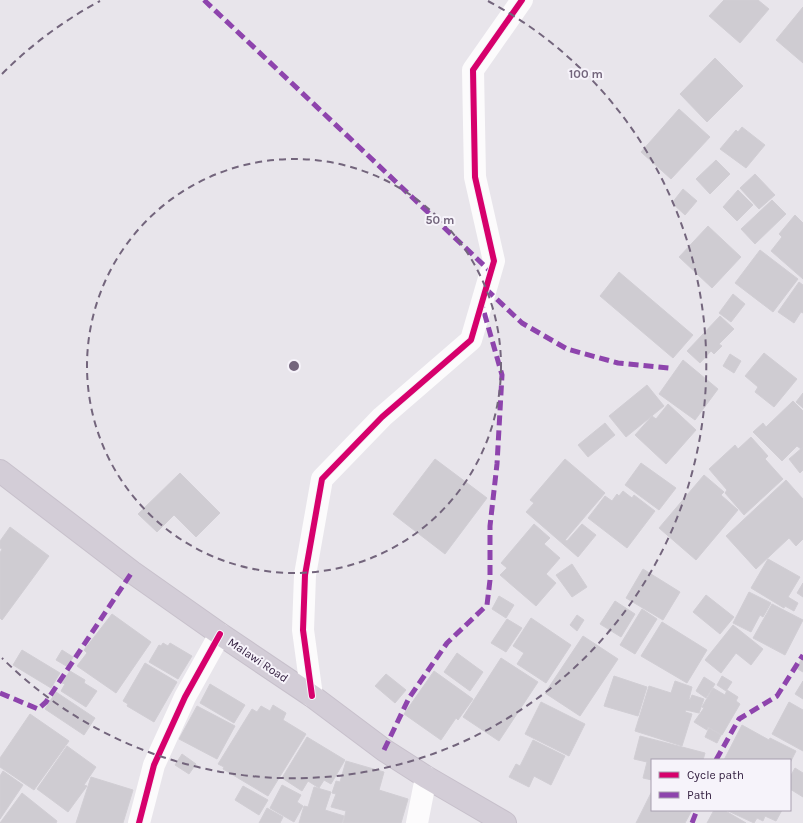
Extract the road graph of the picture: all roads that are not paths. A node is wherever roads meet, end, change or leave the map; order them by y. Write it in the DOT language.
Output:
graph roads {
  1 [pos="522,0"];
  2 [pos="0,470"];
  3 [pos="220,634"];
  4 [pos="312,696"];
  5 [pos="426,777"];
  6 [pos="139,823"];
  7 [pos="418,823"];
  8 [pos="505,823"];
  1 -- 4 [label="street"];
  2 -- 3 [label="main road, Malawi Road"];
  3 -- 4 [label="main road, Malawi Road"];
  3 -- 6 [label="street"];
  4 -- 5 [label="main road, Malawi Road"];
  5 -- 7 [label="street"];
  5 -- 8 [label="main road, Malawi Road"];
}
